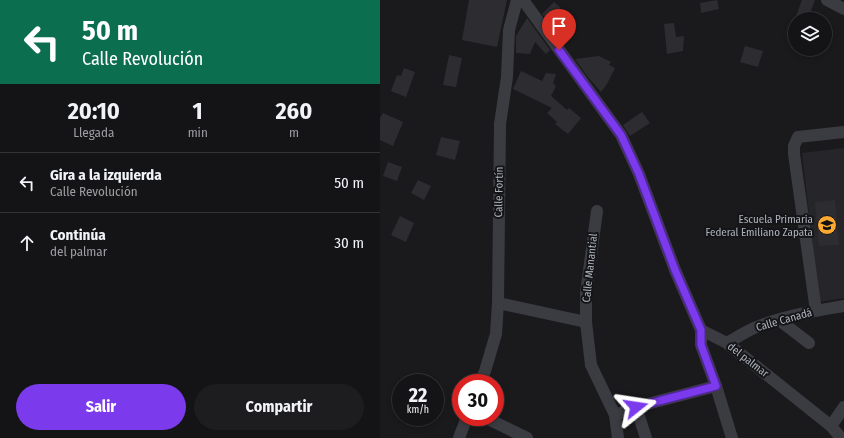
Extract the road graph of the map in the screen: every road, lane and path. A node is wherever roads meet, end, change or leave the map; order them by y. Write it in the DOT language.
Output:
graph roads {
  1 [pos="517,0"];
  2 [pos="523,0"];
  3 [pos="827,0"];
  4 [pos="844,9"];
  5 [pos="844,132"];
  6 [pos="597,211"];
  7 [pos="498,303"];
  8 [pos="844,306"];
  9 [pos="816,311"];
  10 [pos="779,320"];
  11 [pos="586,322"];
  12 [pos="701,330"];
  13 [pos="727,343"];
  14 [pos="809,343"];
  15 [pos="484,374"];
  16 [pos="716,386"];
  17 [pos="636,407"];
  18 [pos="844,407"];
  19 [pos="615,415"];
  20 [pos="464,426"];
  21 [pos="503,426"];
  22 [pos="831,426"];
  23 [pos="459,438"];
  24 [pos="528,438"];
  25 [pos="618,438"];
  26 [pos="646,438"];
  27 [pos="732,438"];
  28 [pos="841,438"];
  1 -- 7 [label="street, Calle Fortín"];
  2 -- 12 [label="street"];
  3 -- 4 [label="street"];
  5 -- 9 [label="street"];
  6 -- 11 [label="street, Calle Manantial"];
  7 -- 11 [label="street"];
  7 -- 15 [label="street, Calle Fortín"];
  8 -- 9 [label="street, Calle Canadá"];
  9 -- 10 [label="street, Calle Canadá"];
  10 -- 13 [label="street, Calle Canadá"];
  10 -- 14 [label="street"];
  11 -- 19 [label="street, Calle Manantial"];
  12 -- 13 [label="street, del palmar"];
  12 -- 16 [label="street"];
  13 -- 22 [label="street, del palmar"];
  16 -- 17 [label="street"];
  16 -- 27 [label="street"];
  17 -- 19 [label="street"];
  17 -- 26 [label="street"];
  18 -- 22 [label="street"];
  19 -- 25 [label="street, Calle Manantial"];
  20 -- 23 [label="street"];
  21 -- 24 [label="street"];
  22 -- 28 [label="street, del palmar"];
}
